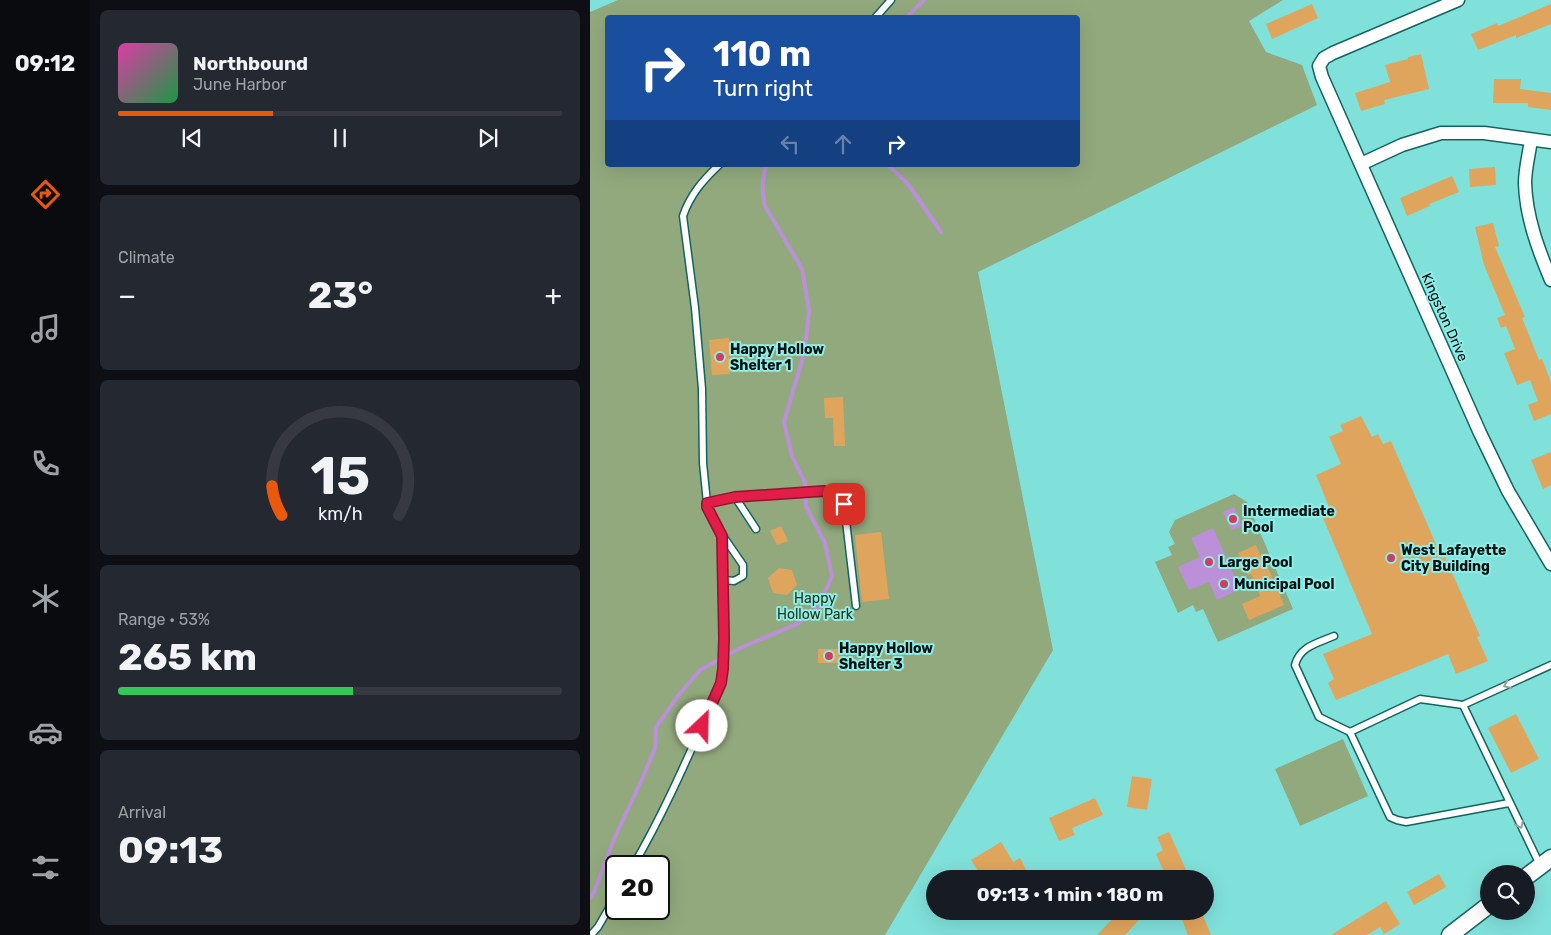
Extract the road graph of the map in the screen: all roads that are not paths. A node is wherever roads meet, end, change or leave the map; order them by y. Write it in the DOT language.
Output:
graph roads {
  1 [pos="891,0"];
  2 [pos="1458,0"];
  3 [pos="878,15"];
  4 [pos="1531,140"];
  5 [pos="1551,142"];
  6 [pos="1361,164"];
  7 [pos="717,167"];
  8 [pos="1551,280"];
  9 [pos="735,497"];
  10 [pos="707,503"];
  11 [pos="756,529"];
  12 [pos="722,536"];
  13 [pos="1551,564"];
  14 [pos="724,580"];
  15 [pos="856,606"];
  16 [pos="1334,636"];
  17 [pos="1551,665"];
  18 [pos="1463,705"];
  19 [pos="1350,732"];
  20 [pos="1509,803"];
  21 [pos="640,855"];
  22 [pos="1546,862"];
  23 [pos="1535,870"];
  24 [pos="1480,912"];
  25 [pos="605,915"];
  26 [pos="591,935"];
  27 [pos="1450,935"];
  1 -- 3 [label="lane"];
  2 -- 6 [label="street, Kingston Drive"];
  4 -- 5 [label="street"];
  4 -- 6 [label="street"];
  4 -- 8 [label="street"];
  6 -- 13 [label="street, Kingston Drive"];
  7 -- 10 [label="lane"];
  9 -- 10 [label="lane"];
  9 -- 11 [label="lane"];
  9 -- 15 [label="lane"];
  10 -- 12 [label="lane"];
  12 -- 14 [label="lane"];
  12 -- 14 [label="lane"];
  14 -- 21 [label="lane"];
  16 -- 19 [label="lane"];
  17 -- 18 [label="lane, one-way"];
  18 -- 19 [label="lane"];
  18 -- 20 [label="lane"];
  19 -- 20 [label="lane"];
  20 -- 22 [label="lane, one-way"];
  22 -- 23 [label="street"];
  24 -- 27 [label="street"];
  25 -- 26 [label="lane"];
}
